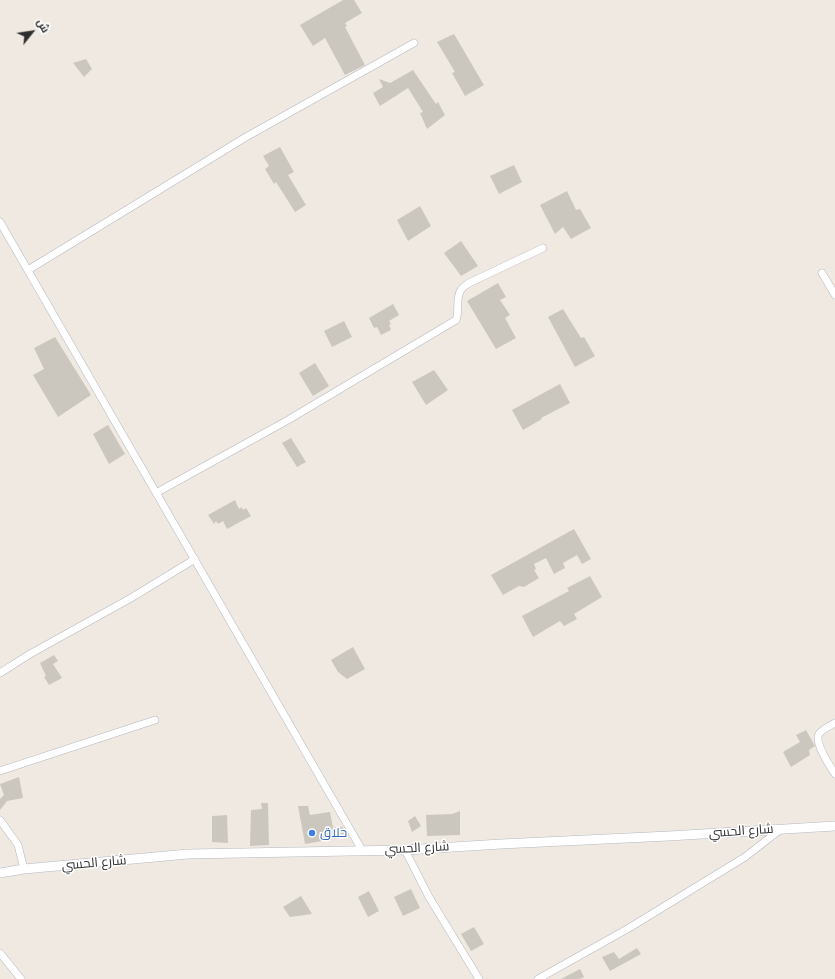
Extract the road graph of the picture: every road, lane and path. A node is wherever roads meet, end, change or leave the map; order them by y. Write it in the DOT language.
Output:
graph roads {
  1 [pos="414,43"];
  2 [pos="0,222"];
  3 [pos="543,248"];
  4 [pos="28,270"];
  5 [pos="822,273"];
  6 [pos="835,295"];
  7 [pos="156,493"];
  8 [pos="194,559"];
  9 [pos="0,673"];
  10 [pos="155,720"];
  11 [pos="835,723"];
  12 [pos="0,771"];
  13 [pos="835,774"];
  14 [pos="0,820"];
  15 [pos="835,826"];
  16 [pos="781,829"];
  17 [pos="362,850"];
  18 [pos="405,850"];
  19 [pos="24,869"];
  20 [pos="0,873"];
  21 [pos="0,954"];
  22 [pos="21,979"];
  23 [pos="479,979"];
  24 [pos="538,979"];
  1 -- 4 [label="street"];
  2 -- 4 [label="street"];
  3 -- 7 [label="street"];
  4 -- 7 [label="street"];
  5 -- 6 [label="street"];
  7 -- 8 [label="street"];
  8 -- 9 [label="street"];
  8 -- 17 [label="street"];
  10 -- 12 [label="street"];
  11 -- 13 [label="street"];
  14 -- 19 [label="street"];
  15 -- 16 [label="street, شارع الحسي"];
  16 -- 18 [label="street, شارع الحسي"];
  16 -- 24 [label="street"];
  17 -- 18 [label="street, شارع الحسي"];
  17 -- 19 [label="street, شارع الحسي"];
  18 -- 23 [label="street"];
  19 -- 20 [label="street, شارع الحسي"];
  21 -- 22 [label="street"];
}
